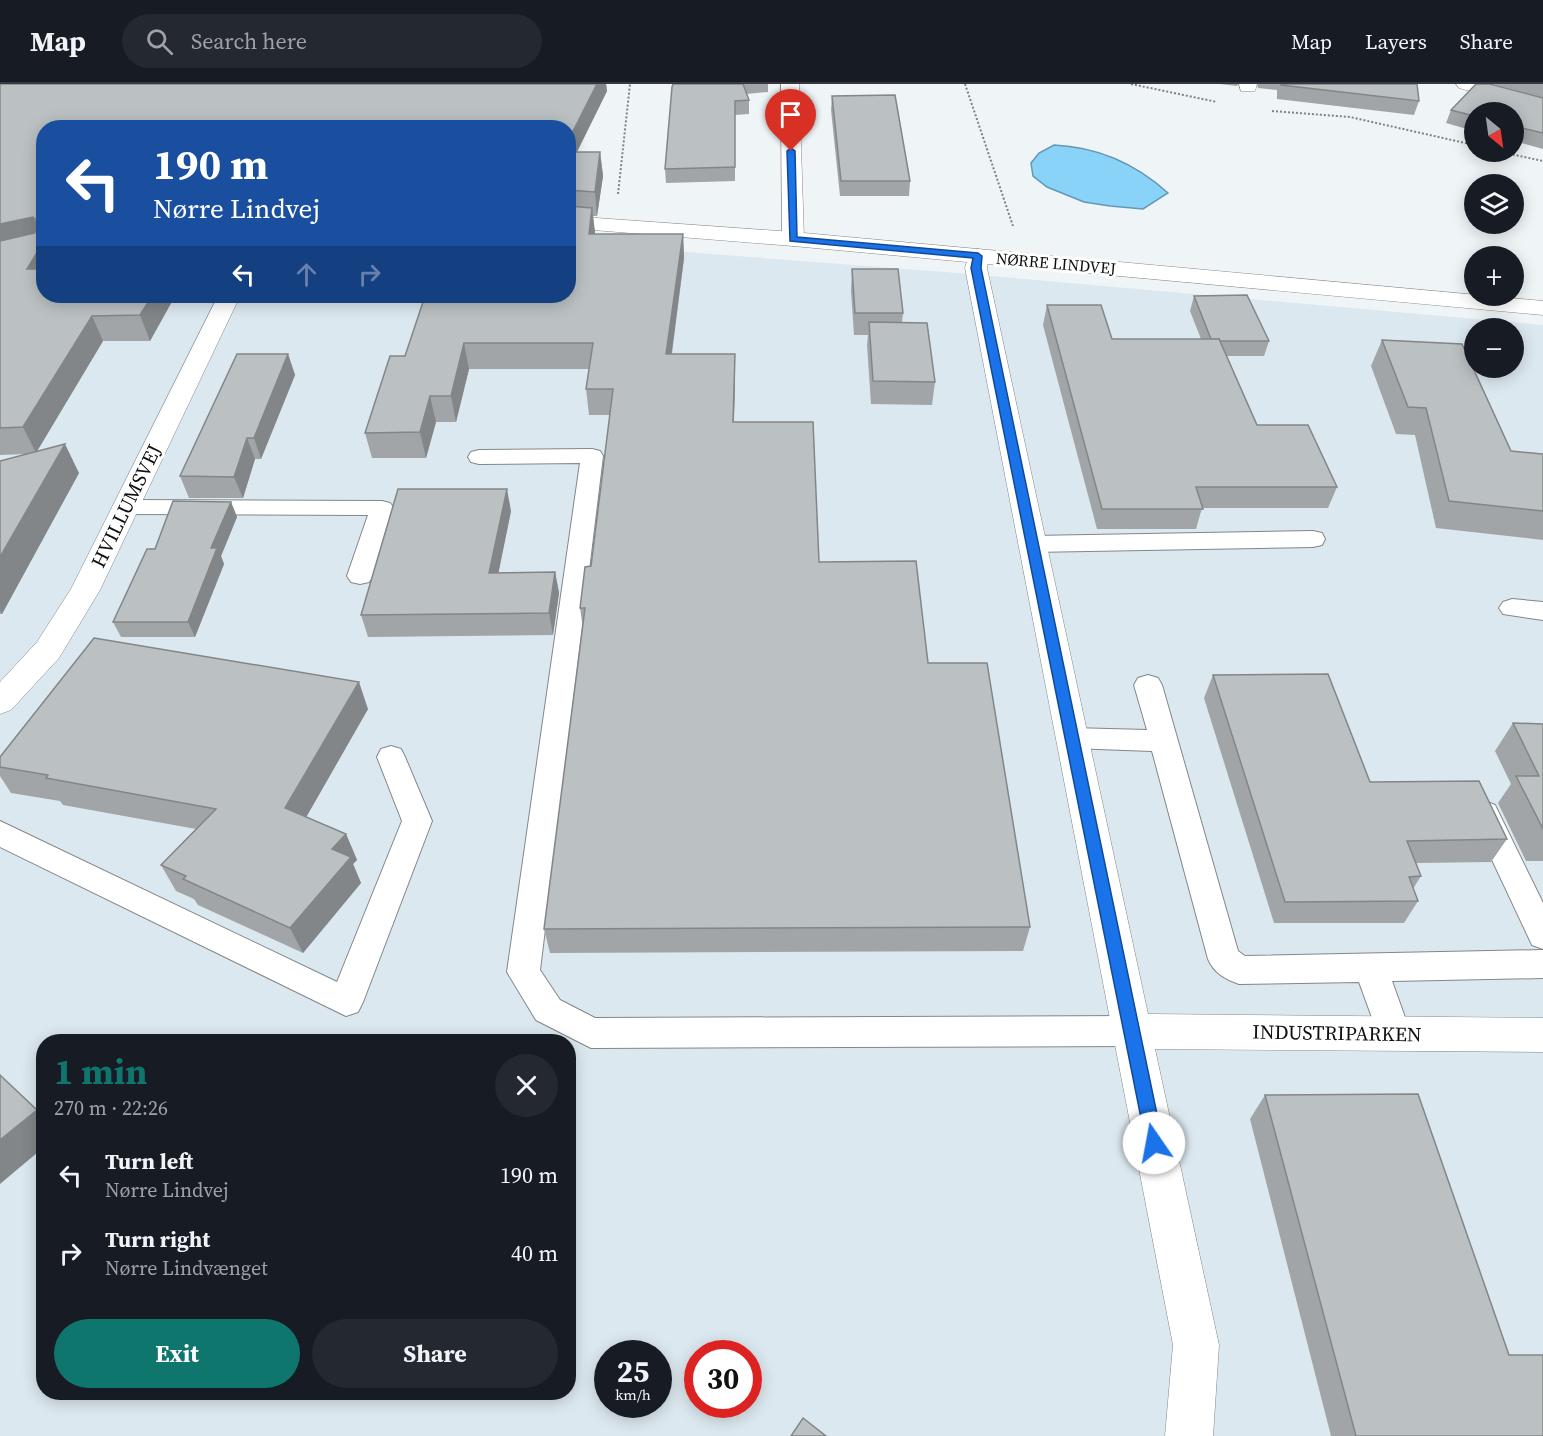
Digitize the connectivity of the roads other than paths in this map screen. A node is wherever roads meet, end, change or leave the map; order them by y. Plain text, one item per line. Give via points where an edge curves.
1 (790, 84) edge
2 (1464, 84) edge
3 (1543, 106) edge
4 (576, 222) edge
5 (793, 239) junction
6 (978, 256) junction
7 (226, 303) edge
8 (1543, 308) edge
9 (479, 456) dead end
10 (126, 507) junction
11 (1313, 539) dead end
12 (1032, 544) junction
13 (360, 576) dead end
14 (1512, 608) dead end
15 (1543, 611) edge
16 (1148, 685) dead end
17 (0, 702) edge
18 (1071, 738) junction
19 (1164, 741) junction
20 (392, 757) dead end
21 (1473, 785) edge
22 (0, 833) edge
23 (1543, 936) edge
24 (1543, 964) edge
25 (1371, 968) junction
26 (1131, 1032) junction
27 (1394, 1034) junction
28 (1543, 1035) edge
29 (1189, 1436) edge

1 - 5 street
2 - 3 street
4 - 5 street, NØRRE LINDVEJ
5 - 6 street, NØRRE LINDVEJ
6 - 8 street, NØRRE LINDVEJ
6 - 12 street via 976,268
7 - 10 street, HVILLUMSVEJ
9 - 26 lane via 592,456 523,972 548,1010 591,1034
10 - 13 lane via 382,508
10 - 17 street, HVILLUMSVEJ via 85,590 48,651
11 - 12 lane
12 - 18 street
14 - 15 lane
16 - 19 lane
18 - 19 lane
18 - 26 street
19 - 25 lane via 1224,960 1239,970
20 - 22 lane via 417,821 346,1002
21 - 23 lane
24 - 25 lane
25 - 27 lane
26 - 27 street, INDUSTRIPARKEN
26 - 29 street via 1196,1345
27 - 28 street, INDUSTRIPARKEN

